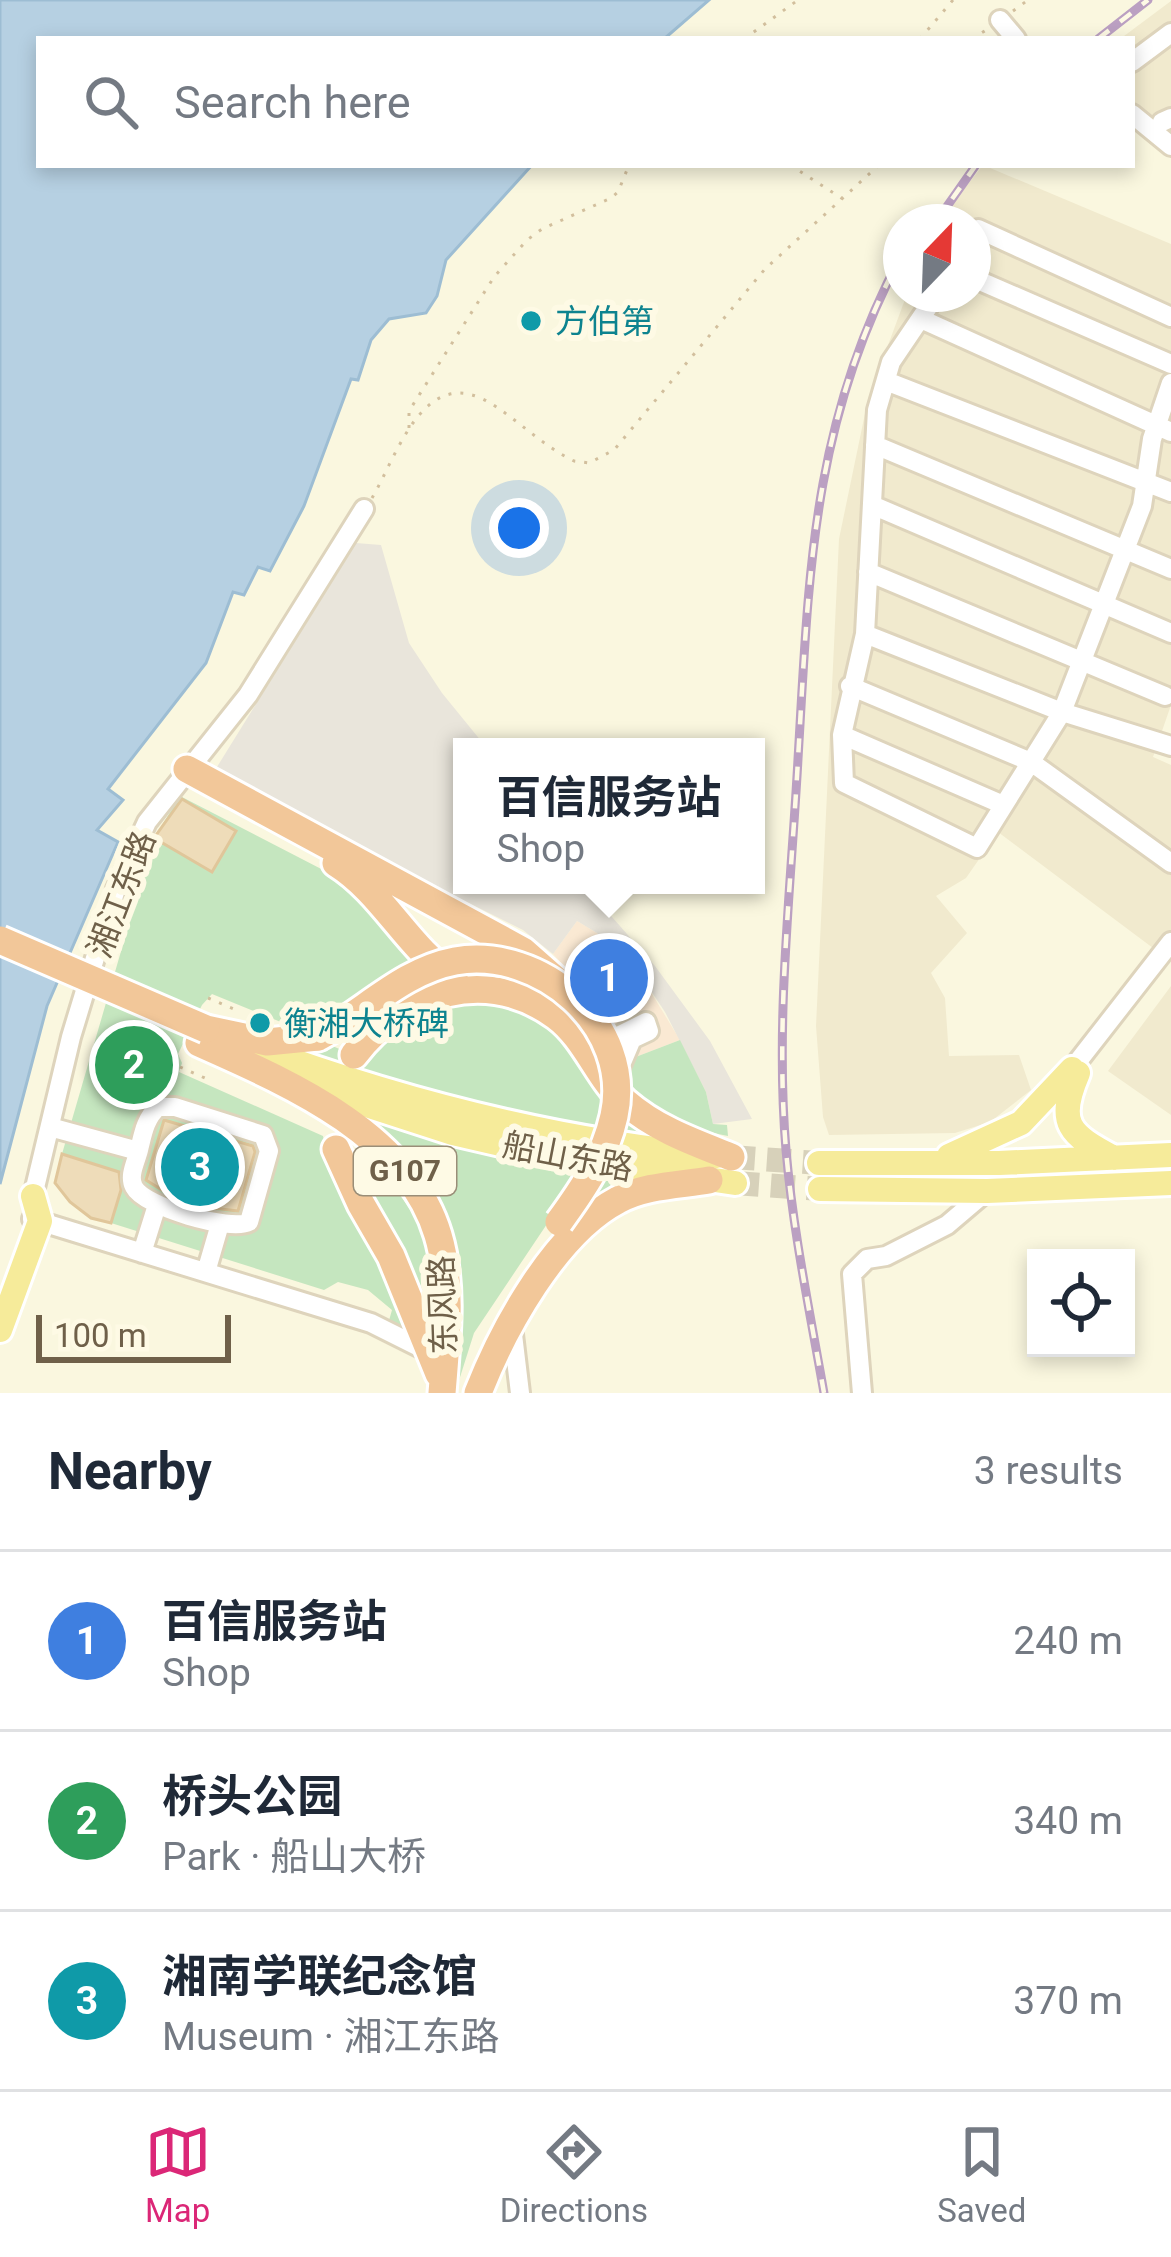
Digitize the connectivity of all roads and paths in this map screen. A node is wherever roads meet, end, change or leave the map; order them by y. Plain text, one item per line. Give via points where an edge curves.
1 (798, 0) edge
2 (952, 0) edge
3 (1000, 20) dead end
4 (1171, 33) edge
5 (748, 36) edge
6 (922, 36) edge
7 (1013, 36) edge
8 (1135, 60) edge
9 (1135, 116) edge
10 (1171, 146) edge
11 (628, 168) edge
12 (795, 168) edge
13 (876, 168) edge
14 (843, 199) junction
15 (991, 235) edge
16 (991, 286) edge
17 (925, 312) edge
18 (1171, 317) edge
19 (921, 319) junction
20 (1171, 364) edge
21 (886, 381) junction
22 (1171, 382) edge
23 (1164, 428) edge
24 (409, 430) junction
25 (875, 445) junction
26 (1146, 481) junction
27 (1171, 492) edge
28 (872, 505) junction
29 (364, 509) joint
30 (1125, 549) junction
31 (1171, 569) edge
32 (868, 572) junction
33 (1104, 604) junction
34 (1171, 633) edge
35 (865, 634) junction
36 (1082, 662) junction
37 (850, 686) junction
38 (1165, 696) dead end
39 (1062, 712) junction
40 (842, 735) junction
41 (1171, 746) edge
42 (1030, 761) junction
43 (187, 769) junction
44 (221, 788) junction
45 (1001, 804) junction
46 (1171, 863) edge
47 (0, 940) edge
48 (1171, 942) edge
49 (1171, 955) edge
50 (0, 957) edge
51 (493, 989) junction
52 (569, 992) junction
53 (208, 998) dead end
54 (236, 1010) dead end
55 (577, 1038) junction
56 (208, 1039) junction
57 (355, 1054) dead end
58 (180, 1067) dead end
59 (1075, 1071) junction
60 (207, 1078) dead end
61 (622, 1100) junction
62 (50, 1127) junction
63 (336, 1149) dead end
64 (138, 1151) junction
65 (1171, 1155) edge
66 (1116, 1159) junction
67 (932, 1163) junction
68 (725, 1174) junction
69 (1171, 1184) edge
70 (988, 1191) junction
71 (157, 1204) junction
72 (34, 1212) junction
73 (220, 1223) junction
74 (142, 1252) junction
75 (206, 1272) junction
76 (0, 1295) edge
77 (512, 1323) junction
78 (0, 1330) edge
79 (431, 1352) junction
80 (458, 1391) edge
81 (520, 1393) edge
82 (862, 1393) edge

1 - 5 path
2 - 6 path
3 - 7 street
4 - 8 street
9 - 10 street
11 - 24 path via 611,198 542,229 494,277 409,411
12 - 14 path
13 - 14 path
14 - 24 path via 765,269 602,459 574,461 490,403 455,392 438,397
15 - 18 street
16 - 20 street
17 - 19 street
19 - 21 street
19 - 23 street
21 - 25 street
21 - 26 street
22 - 23 street
23 - 26 street
24 - 29 path
25 - 28 street
25 - 30 street
26 - 27 street
26 - 30 street
28 - 32 street
28 - 33 street
29 - 43 street, 湘江东路 via 248,695
30 - 31 street
30 - 33 street
32 - 35 street
32 - 36 street
33 - 34 street
33 - 36 street
35 - 37 street
35 - 39 street
36 - 38 street
36 - 39 street
37 - 40 street
37 - 42 street
39 - 41 street
39 - 42 street
40 - 45 street
40 - 45 street via 844,783 976,848
42 - 45 street
42 - 46 street
43 - 44 highway
43 - 62 street, 湘江东路 via 147,822 116,890
44 - 51 highway via 355,875 451,977
44 - 52 highway, bridge via 524,951
47 - 56 highway, G107, bridge
48 - 59 street
49 - 59 street
50 - 56 highway, G107
51 - 55 highway via 558,1017
51 - 57 highway via 457,987 406,1008
52 - 56 highway, bridge via 528,967 491,958 453,962 409,976 318,1037
52 - 80 highway, bridge via 601,1033 614,1067 615,1112 602,1156 494,1318
53 - 54 path
55 - 61 highway
55 - 61 street via 614,1038 646,1022 649,1031 632,1039 622,1057
56 - 68 main road, 船山东路 via 527,1129 655,1150
56 - 80 highway, 东风路 / G107 via 395,1157 424,1196 440,1239
58 - 60 path
59 - 66 main road via 1066,1113 1071,1130
59 - 67 main road via 1021,1124
61 - 68 highway
62 - 64 street
62 - 72 street, 湘江东路
63 - 79 highway
64 - 71 street via 132,1185
64 - 73 street via 158,1107 262,1135 269,1150 249,1222
65 - 66 main road
66 - 67 main road
67 - 70 main road via 819,1176
68 - 77 highway via 620,1198 572,1238
69 - 70 main road
70 - 82 street via 947,1225 867,1259 853,1274
71 - 73 street
71 - 74 street
72 - 74 street
72 - 76 main road, 湘江东路
72 - 78 main road, 湘江东路
73 - 75 street
74 - 75 street
75 - 79 street via 371,1323
77 - 80 highway
77 - 81 street
79 - 80 highway

